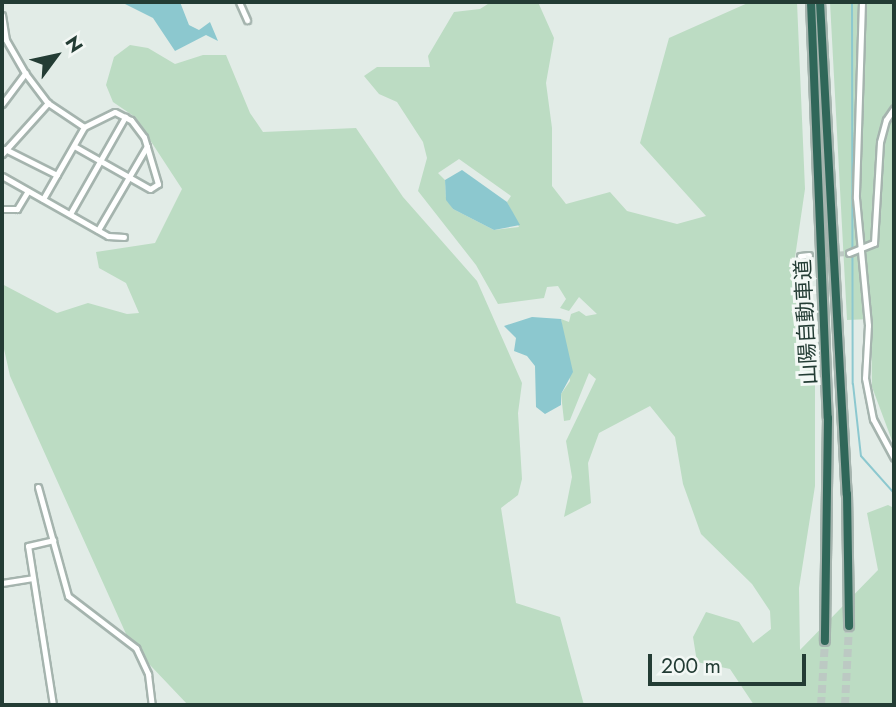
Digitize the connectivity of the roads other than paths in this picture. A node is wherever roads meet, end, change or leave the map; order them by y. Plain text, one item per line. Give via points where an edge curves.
1 (239, 2) edge
2 (811, 2) edge
3 (820, 2) edge
4 (862, 2) edge
5 (2, 15) edge
6 (247, 20) dead end
7 (25, 73) junction
8 (48, 103) junction
9 (2, 104) edge
10 (894, 108) edge
11 (125, 117) junction
12 (84, 127) junction
13 (74, 146) junction
14 (147, 146) junction
15 (4, 152) edge
16 (100, 161) junction
17 (57, 175) junction
18 (2, 176) edge
19 (128, 176) junction
20 (28, 191) junction
21 (43, 199) junction
22 (2, 209) edge
23 (70, 214) junction
24 (98, 230) junction
25 (124, 237) dead end
26 (860, 249) junction
27 (849, 253) tunnel mouth
28 (809, 255) tunnel mouth
29 (800, 256) dead end
30 (894, 458) edge
31 (38, 487) dead end
32 (53, 540) junction
33 (33, 578) junction
34 (2, 583) edge
35 (849, 626) tunnel mouth
36 (825, 641) tunnel mouth
37 (53, 705) edge
38 (152, 705) edge

1 - 6 street
2 - 36 highway, 山陽自動車道 via 828,418
3 - 35 highway, 山陽自動車道 via 847,494
4 - 26 street via 856,198
5 - 7 street via 6,40
7 - 8 street
7 - 9 street
8 - 12 street
8 - 15 street
10 - 26 street via 880,142 875,240
11 - 12 street via 115,112
11 - 14 street via 138,128
11 - 16 street
12 - 13 street
13 - 16 street
13 - 17 street
14 - 19 street
14 - 19 street via 158,184 150,189
15 - 17 street
16 - 19 street
16 - 23 street
17 - 21 street
18 - 20 street
19 - 24 street
20 - 21 street
20 - 22 street via 17,209
21 - 23 street
23 - 24 street
24 - 25 street
26 - 27 street
26 - 30 street via 868,325 867,394 882,440
28 - 29 street
31 - 32 street
32 - 33 street via 28,546
32 - 38 street via 72,602 136,648
33 - 34 street
33 - 37 street

